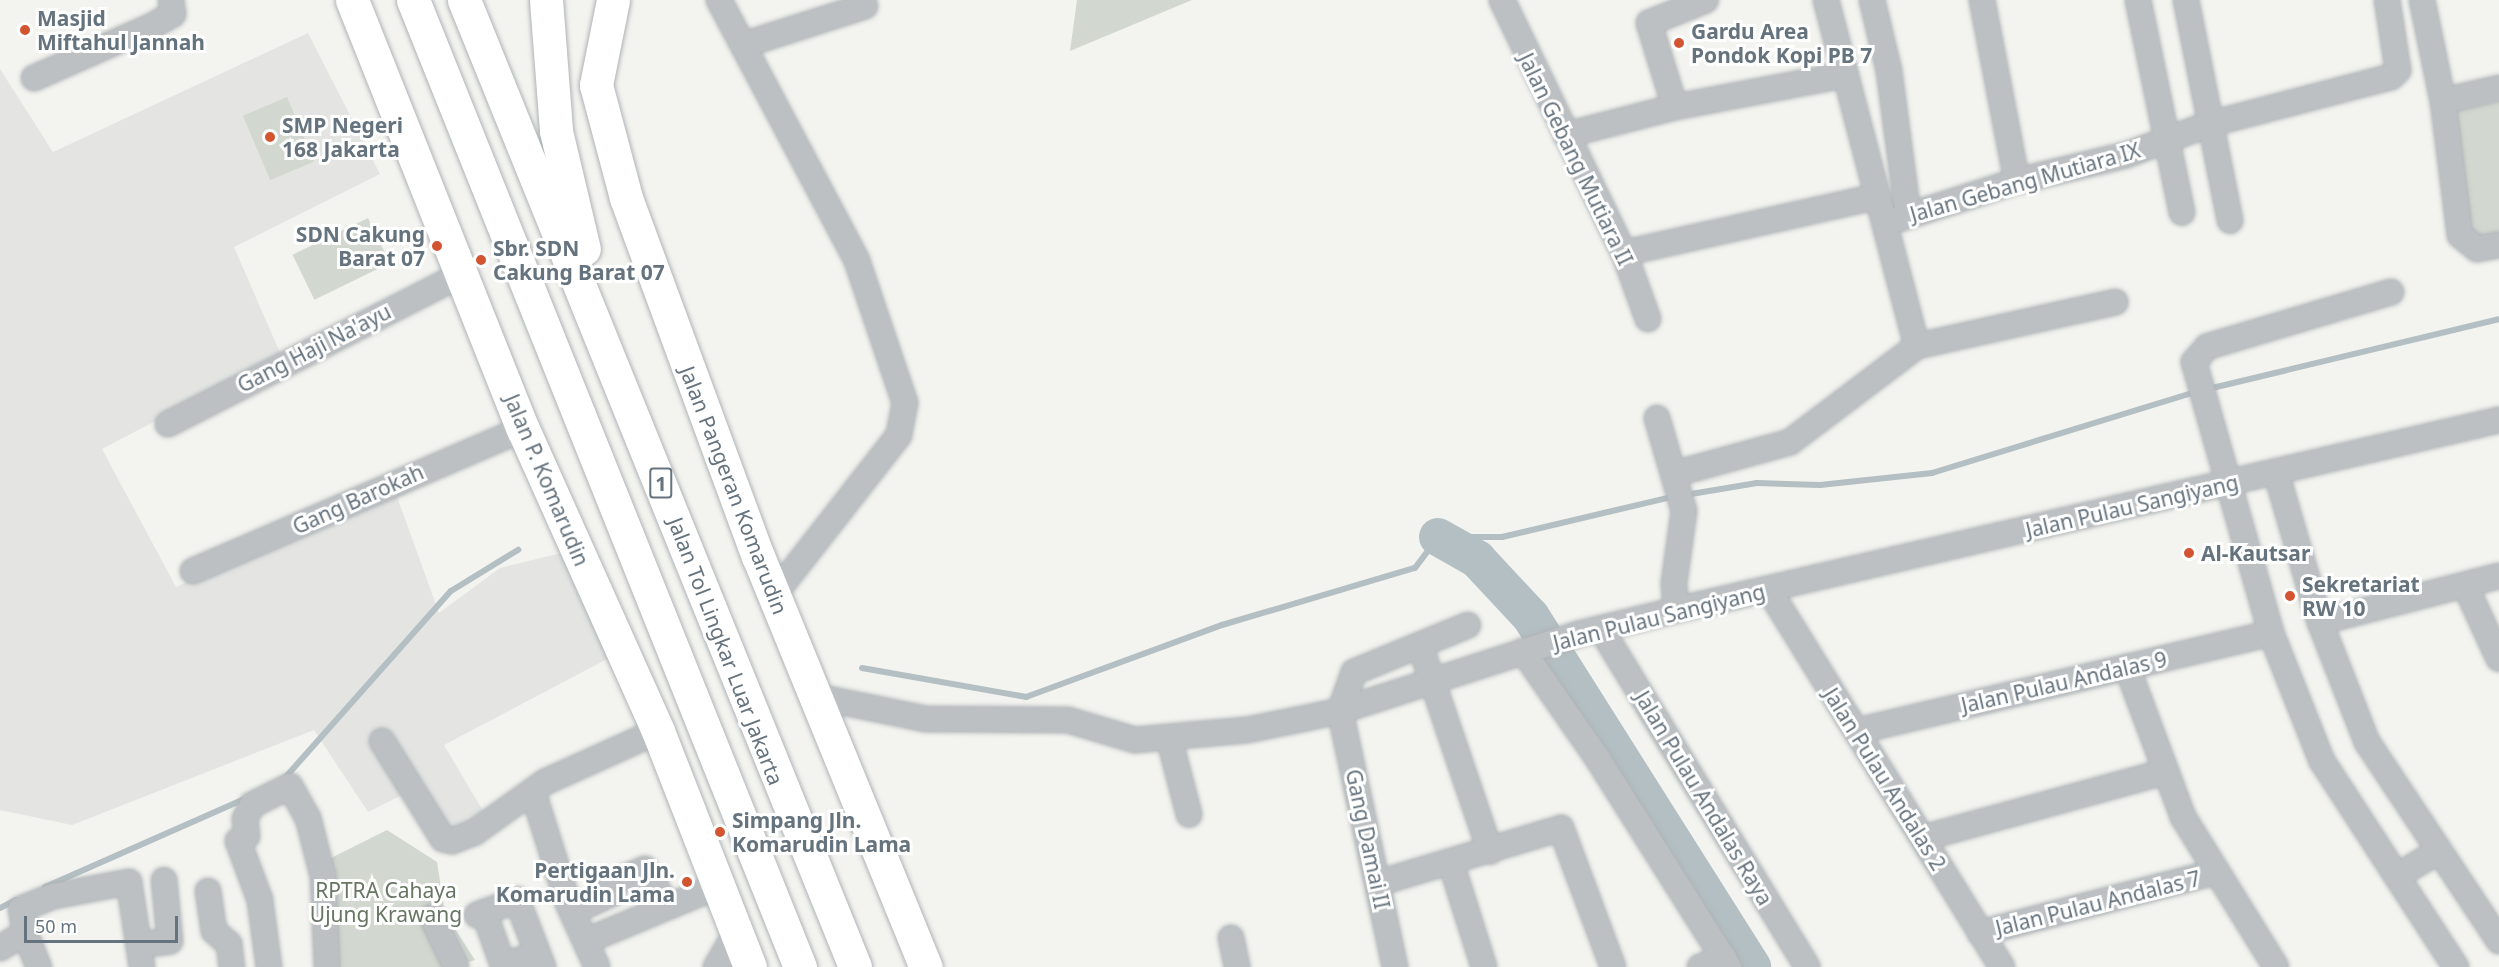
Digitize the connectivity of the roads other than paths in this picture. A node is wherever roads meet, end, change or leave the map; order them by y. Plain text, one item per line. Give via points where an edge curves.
1 (171, 0) edge
2 (352, 0) edge
3 (396, 0) edge
4 (413, 0) edge
5 (464, 0) edge
6 (546, 0) edge
7 (613, 0) edge
8 (719, 0) edge
9 (1502, 0) edge
10 (1706, 0) edge
11 (1826, 0) edge
12 (1872, 0) edge
13 (1982, 0) edge
14 (2138, 0) edge
15 (2186, 0) edge
16 (2387, 0) edge
17 (2421, 0) edge
18 (865, 6) dead end
19 (743, 45) junction
20 (1845, 75) junction
21 (34, 78) dead end
22 (2499, 88) edge
23 (2443, 101) junction
24 (1675, 106) junction
25 (2210, 124) junction
26 (1566, 135) junction
27 (2166, 142) junction
28 (482, 178) junction
29 (2017, 181) junction
30 (1878, 196) junction
31 (2182, 213) dead end
32 (1908, 214) junction
33 (2230, 220) dead end
34 (1886, 223) junction
35 (2499, 244) edge
36 (1624, 253) junction
37 (461, 275) junction
38 (2391, 292) dead end
39 (2115, 302) dead end
40 (1648, 319) dead end
41 (1917, 346) junction
42 (633, 411) junction
43 (1657, 418) dead end
44 (2499, 420) edge
45 (168, 424) dead end
46 (523, 429) junction
47 (2276, 472) junction
48 (1675, 475) junction
49 (2229, 482) junction
50 (193, 571) dead end
51 (2499, 576) edge
52 (2464, 585) junction
53 (1769, 590) junction
54 (775, 599) junction
55 (1676, 610) junction
56 (2320, 622) junction
57 (1468, 625) dead end
58 (1589, 632) junction
59 (2271, 633) junction
60 (1420, 645) junction
61 (1528, 650) junction
62 (2499, 659) edge
63 (2127, 667) junction
64 (1435, 682) junction
65 (817, 695) junction
66 (1340, 711) junction
67 (658, 731) junction
68 (1857, 732) junction
69 (1169, 738) junction
70 (382, 741) dead end
71 (2164, 772) junction
72 (533, 792) junction
73 (1189, 814) dead end
74 (1923, 838) junction
75 (1490, 851) junction
76 (2439, 851) junction
77 (1451, 863) junction
78 (2216, 872) junction
79 (2397, 876) junction
80 (164, 880) dead end
81 (1378, 883) junction
82 (718, 886) junction
83 (208, 891) dead end
84 (570, 907) junction
85 (668, 907) junction
86 (432, 917) dead end
87 (25, 933) junction
88 (1980, 933) junction
89 (1231, 938) dead end
90 (586, 941) junction
91 (2499, 941) edge
92 (0, 948) edge
93 (141, 956) edge
94 (744, 956) edge
95 (530, 962) edge
96 (1726, 962) edge
97 (1392, 966) edge
98 (39, 967) edge
99 (232, 967) edge
100 (269, 967) edge
101 (327, 967) edge
102 (456, 967) edge
103 (597, 967) edge
104 (716, 967) edge
105 (800, 967) edge
106 (855, 967) edge
107 (926, 967) edge
108 (1238, 967) edge
109 (1484, 967) edge
110 (1613, 967) edge
111 (1700, 967) edge
112 (1807, 967) edge
113 (2002, 967) edge
114 (2276, 967) edge
115 (2456, 967) edge

1 - 21 street via 172,14 154,25
2 - 37 main road, Jalan P. Komarudin
3 - 28 main road
4 - 28 main road
5 - 42 main road, Jalan Tol Lingkar Luar Jakarta / 1
6 - 42 main road via 556,131 586,258
7 - 54 main road, Jalan Pangeran Komarudin via 596,86 606,131 659,295
8 - 19 street
9 - 26 street, Jalan Gebang Mutiara II
10 - 24 street via 1649,22
11 - 20 street
12 - 32 street via 1889,71
13 - 29 street
14 - 27 street
15 - 25 street
16 - 25 street, Jalan Gebang Mutiara IX via 2398,70 2391,77
17 - 23 street
18 - 19 street
19 - 54 street via 857,261 906,403 899,435
20 - 24 street
20 - 30 street
22 - 23 street
23 - 35 street via 2460,235 2477,249
24 - 26 street
25 - 27 street, Jalan Gebang Mutiara IX
25 - 33 street
26 - 36 street, Jalan Gebang Mutiara II
27 - 29 street, Jalan Gebang Mutiara IX
27 - 31 street
28 - 105 main road
29 - 32 street, Jalan Gebang Mutiara IX
30 - 34 street
30 - 36 street
32 - 34 street, Jalan Gebang Mutiara IX
34 - 41 street
36 - 40 street, Jalan Gebang Mutiara II
37 - 45 street, Gang Haji Na'ayu
37 - 46 main road, Jalan P. Komarudin
38 - 49 street via 2207,347 2194,362
39 - 41 street
41 - 48 street via 1791,442
42 - 106 main road, Jalan Tol Lingkar Luar Jakarta / 1
43 - 48 street
44 - 47 street, Jalan Pulau Sangiyang
46 - 50 street, Gang Barokah
46 - 67 main road, Jalan P. Komarudin
47 - 49 street, Jalan Pulau Sangiyang
47 - 56 street
48 - 55 street via 1684,511 1674,583
49 - 53 street, Jalan Pulau Sangiyang
49 - 59 street
51 - 52 street
52 - 56 street
52 - 62 street
53 - 55 street, Jalan Pulau Sangiyang
53 - 68 street, Jalan Pulau Andalas 2
54 - 65 main road, Jalan Pangeran Komarudin
55 - 58 street, Jalan Pulau Sangiyang
56 - 76 street via 2367,741
57 - 60 street
58 - 61 street, Jalan Pulau Sangiyang
58 - 112 street, Jalan Pulau Andalas Raya
59 - 63 street, Jalan Pulau Andalas 9
59 - 79 street via 2322,760
60 - 64 street
60 - 66 street via 1354,672
61 - 64 street, Jalan Pulau Sangiyang
61 - 96 street
63 - 68 street, Jalan Pulau Andalas 9
63 - 71 street
64 - 66 street, Jalan Pulau Sangiyang
64 - 75 street
65 - 69 street, Jalan Pulau Sangiyang via 926,719 1048,718 1087,726 1112,737
65 - 107 main road, Jalan Pangeran Komarudin
66 - 69 street, Jalan Pulau Sangiyang via 1247,730
66 - 81 street, Gang Damai II
67 - 72 street
67 - 82 main road, Jalan P. Komarudin
68 - 74 street, Jalan Pulau Andalas 2
69 - 73 street
70 - 72 street via 443,839 475,832
71 - 74 street
71 - 78 street
72 - 84 street
74 - 88 street, Jalan Pulau Andalas 2
75 - 77 street
75 - 110 street via 1561,828
76 - 79 street
76 - 91 street
77 - 81 street
77 - 109 street
78 - 88 street, Jalan Pulau Andalas 7
78 - 114 street
79 - 115 street
80 - 93 street via 170,941
81 - 97 street, Gang Damai II
82 - 85 street
82 - 94 main road, Jalan P. Komarudin
83 - 99 street via 214,933 228,942
84 - 85 street via 613,892 610,884 645,870
84 - 90 street
85 - 90 street
86 - 102 street
87 - 92 street
87 - 93 street via 21,909 54,896 129,882
87 - 98 street
88 - 113 street, Jalan Pulau Andalas 2
89 - 108 street
90 - 103 street
94 - 104 street
95 - 95 street via 500,962 481,914 517,900
96 - 111 street
100 - 101 street via 260,900 238,842 247,836 245,819 252,805 290,786 308,818 329,916

